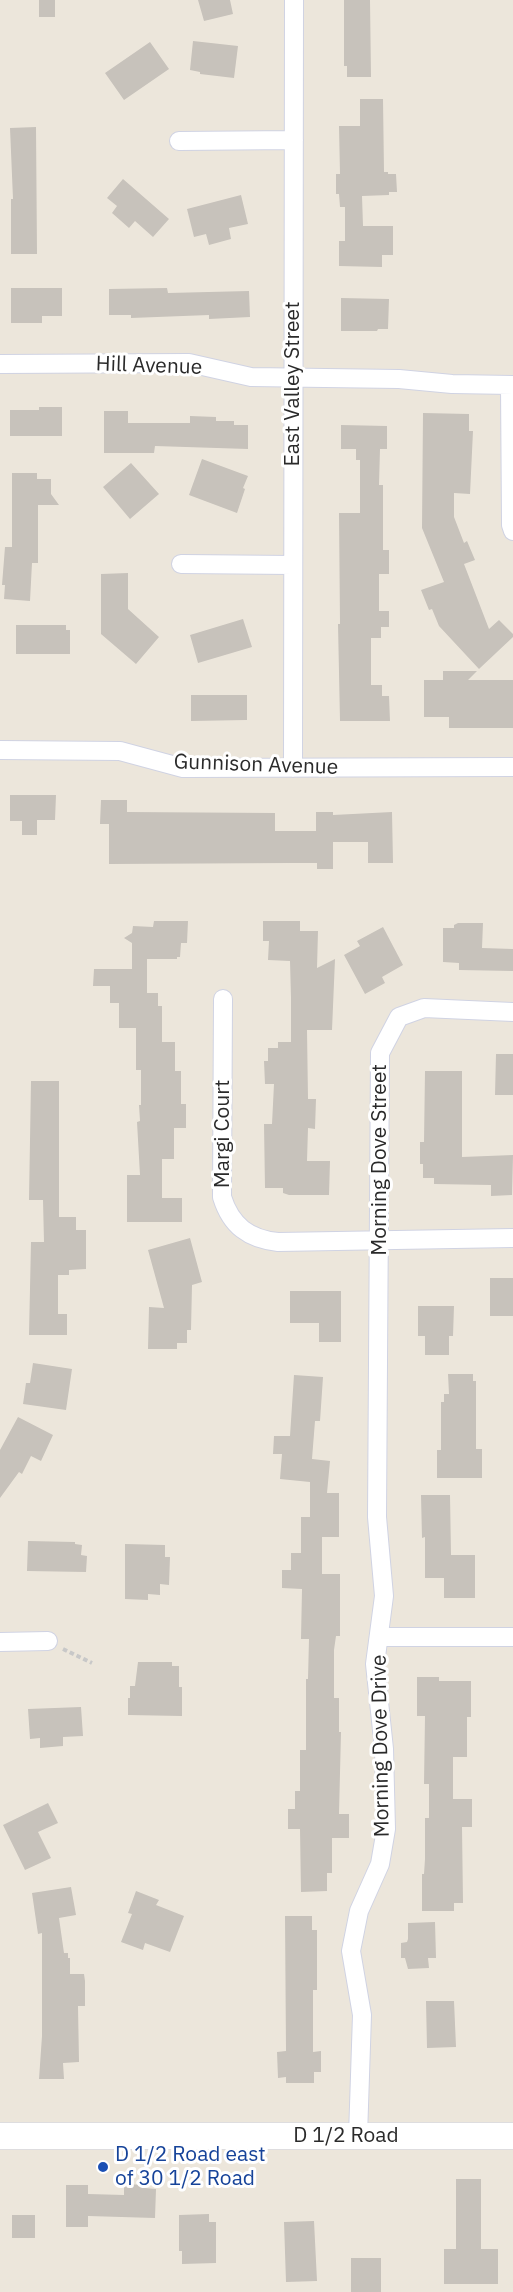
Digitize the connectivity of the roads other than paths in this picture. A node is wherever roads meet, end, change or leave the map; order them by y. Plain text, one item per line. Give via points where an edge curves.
1 (294, 0) edge
2 (294, 140) junction
3 (179, 141) dead end
4 (0, 364) edge
5 (293, 377) junction
6 (512, 385) edge
7 (513, 531) edge
8 (180, 564) dead end
9 (293, 565) junction
10 (0, 750) edge
11 (513, 767) edge
12 (293, 768) junction
13 (224, 999) dead end
14 (513, 1012) edge
15 (513, 1238) edge
16 (379, 1240) junction
17 (378, 1423) joint
18 (380, 1637) junction
19 (513, 1637) edge
20 (48, 1641) dead end
21 (0, 1642) edge
22 (0, 2136) edge
23 (357, 2136) junction
24 (513, 2136) edge

1 - 2 street, East Valley Street
2 - 3 street
2 - 5 street, East Valley Street
4 - 5 street, Hill Avenue via 189,363 251,377
5 - 6 street, Hill Avenue
5 - 9 street, East Valley Street
6 - 7 street
8 - 9 street
9 - 12 street, East Valley Street
10 - 12 street, Gunnison Avenue via 120,752 183,768
11 - 12 street, Gunnison Avenue
13 - 16 street, Margi Court via 222,1197 230,1217 245,1232 264,1241
14 - 16 street, Morning Dove Street via 424,1008 399,1017 380,1053
15 - 16 street, Margi Court
16 - 17 street, Morning Dove Street
17 - 18 street, Morning Dove Drive via 377,1517 384,1596
18 - 19 street
18 - 23 street, Morning Dove Drive via 375,1664 384,1749 386,1829 380,1864 359,1911 351,1951 362,2015
20 - 21 street
22 - 23 main road, D 1/2 Road
23 - 24 main road, D 1/2 Road

